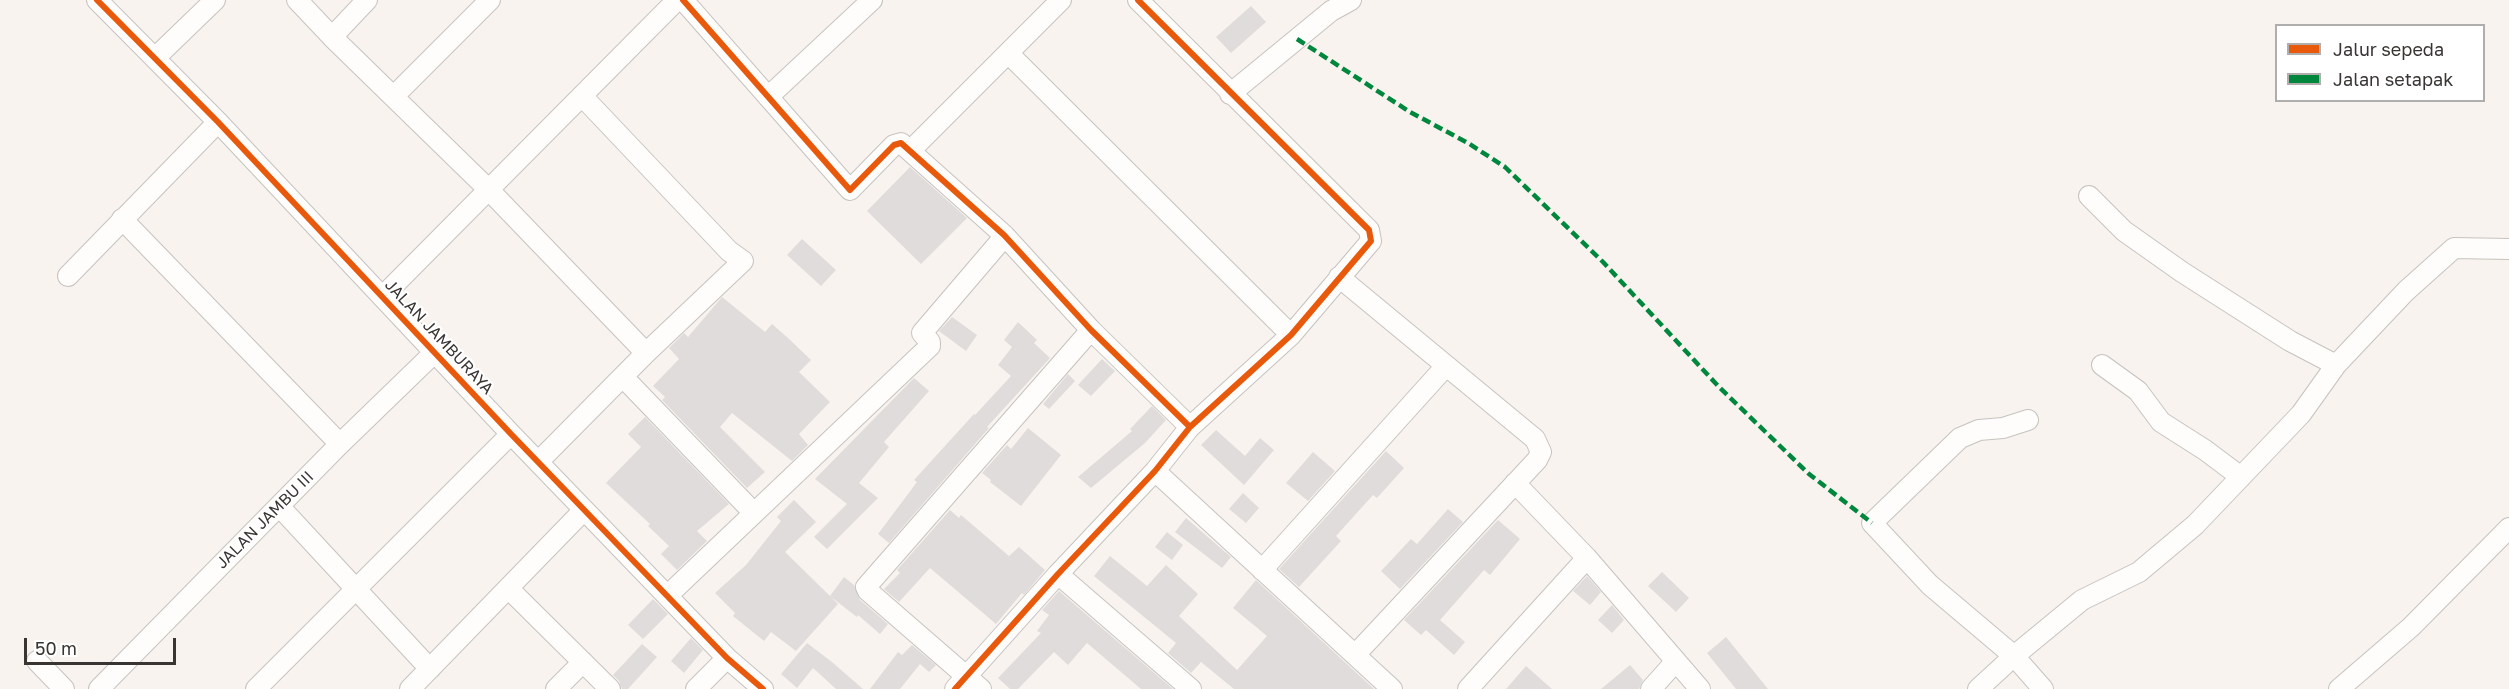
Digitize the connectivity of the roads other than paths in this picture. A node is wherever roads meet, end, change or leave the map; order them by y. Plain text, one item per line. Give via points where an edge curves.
1 (97, 0) edge
2 (215, 0) edge
3 (297, 0) edge
4 (367, 0) edge
5 (490, 0) edge
6 (678, 0) edge
7 (683, 0) edge
8 (872, 0) edge
9 (1060, 0) edge
10 (1138, 0) edge
11 (1352, 0) edge
12 (332, 37) junction
13 (1008, 53) junction
14 (155, 58) junction
15 (1230, 94) junction
16 (394, 96) junction
17 (582, 96) junction
18 (768, 97) junction
19 (218, 122) junction
20 (910, 151) junction
21 (488, 189) junction
22 (2089, 196) dead end
23 (122, 219) junction
24 (1004, 237) junction
25 (2509, 249) edge
26 (68, 276) dead end
27 (1339, 277) junction
28 (383, 296) junction
29 (1091, 330) junction
30 (1291, 335) junction
31 (434, 353) junction
32 (646, 353) junction
33 (2102, 365) dead end
34 (2336, 365) junction
35 (1446, 366) junction
36 (623, 377) junction
37 (2028, 420) dead end
38 (1190, 428) junction
39 (511, 434) junction
40 (340, 444) junction
41 (538, 462) junction
42 (1155, 471) junction
43 (2241, 477) junction
44 (1515, 483) junction
45 (279, 506) junction
46 (584, 510) junction
47 (753, 512) junction
48 (2509, 528) edge
49 (1587, 558) junction
50 (1262, 570) junction
51 (1058, 574) junction
52 (509, 589) junction
53 (355, 590) junction
54 (667, 596) junction
55 (1355, 655) junction
56 (2014, 656) junction
57 (727, 658) junction
58 (1676, 661) junction
59 (38, 662) dead end
60 (583, 662) junction
61 (430, 669) junction
62 (968, 685) edge
63 (64, 689) edge
64 (99, 689) edge
65 (256, 689) edge
66 (411, 689) edge
67 (556, 689) edge
68 (610, 689) edge
69 (696, 689) edge
70 (763, 689) edge
71 (1191, 689) edge
72 (1392, 689) edge
73 (1468, 689) edge
74 (1651, 689) edge
75 (1700, 689) edge
76 (1978, 689) edge
77 (2043, 689) edge
78 (2339, 689) edge

1 - 14 street, JALAN JAMBURAYA
2 - 14 street
3 - 12 street
4 - 12 street
5 - 16 street
6 - 17 street
7 - 18 street
8 - 18 street
9 - 13 street
10 - 15 street
11 - 15 street via 1331,11
12 - 16 street
13 - 20 street
13 - 30 street
14 - 19 street, JALAN JAMBURAYA
15 - 27 street via 1369,230 1371,241
16 - 21 street
17 - 21 street
17 - 32 street via 729,251 743,261
18 - 20 street via 850,190 894,145 901,143
19 - 23 street
19 - 28 street, JALAN JAMBURAYA
20 - 24 street
21 - 28 street
21 - 32 street
22 - 34 street via 2124,231 2182,272 2290,341
23 - 26 street
23 - 40 street
24 - 29 street
24 - 47 street via 922,333 930,346
25 - 34 street via 2454,248 2406,291
27 - 30 street
27 - 35 street
28 - 31 street, JALAN JAMBURAYA
29 - 38 street
29 - 62 street via 866,586
30 - 38 street
31 - 39 street, JALAN JAMBURAYA
31 - 40 street, JALAN JAMBU III
32 - 36 street
33 - 43 street via 2138,391 2161,422
34 - 43 street via 2301,414
35 - 44 street via 1540,446 1537,459
35 - 50 street
36 - 41 street
36 - 47 street
37 - 56 street via 1960,438 1872,523 1930,585
38 - 42 street
39 - 41 street, JALAN JAMBURAYA
39 - 53 street
40 - 45 street, JALAN JAMBU III
41 - 46 street, JALAN JAMBURAYA
42 - 50 street
42 - 51 street
43 - 56 street via 2195,525 2139,572 2082,600
44 - 49 street
44 - 55 street
45 - 53 street
45 - 64 street, JALAN JAMBU III
46 - 52 street
46 - 54 street, JALAN JAMBURAYA
47 - 54 street
48 - 78 street via 2410,627
49 - 58 street
49 - 73 street
50 - 55 street
51 - 62 street
51 - 71 street
52 - 60 street
52 - 61 street
53 - 61 street
53 - 65 street
54 - 57 street, JALAN JAMBURAYA
55 - 72 street
56 - 76 street
56 - 77 street
57 - 69 street
57 - 70 street, JALAN JAMBURAYA
58 - 74 street
58 - 75 street
59 - 63 street
60 - 67 street
60 - 68 street
61 - 66 street

